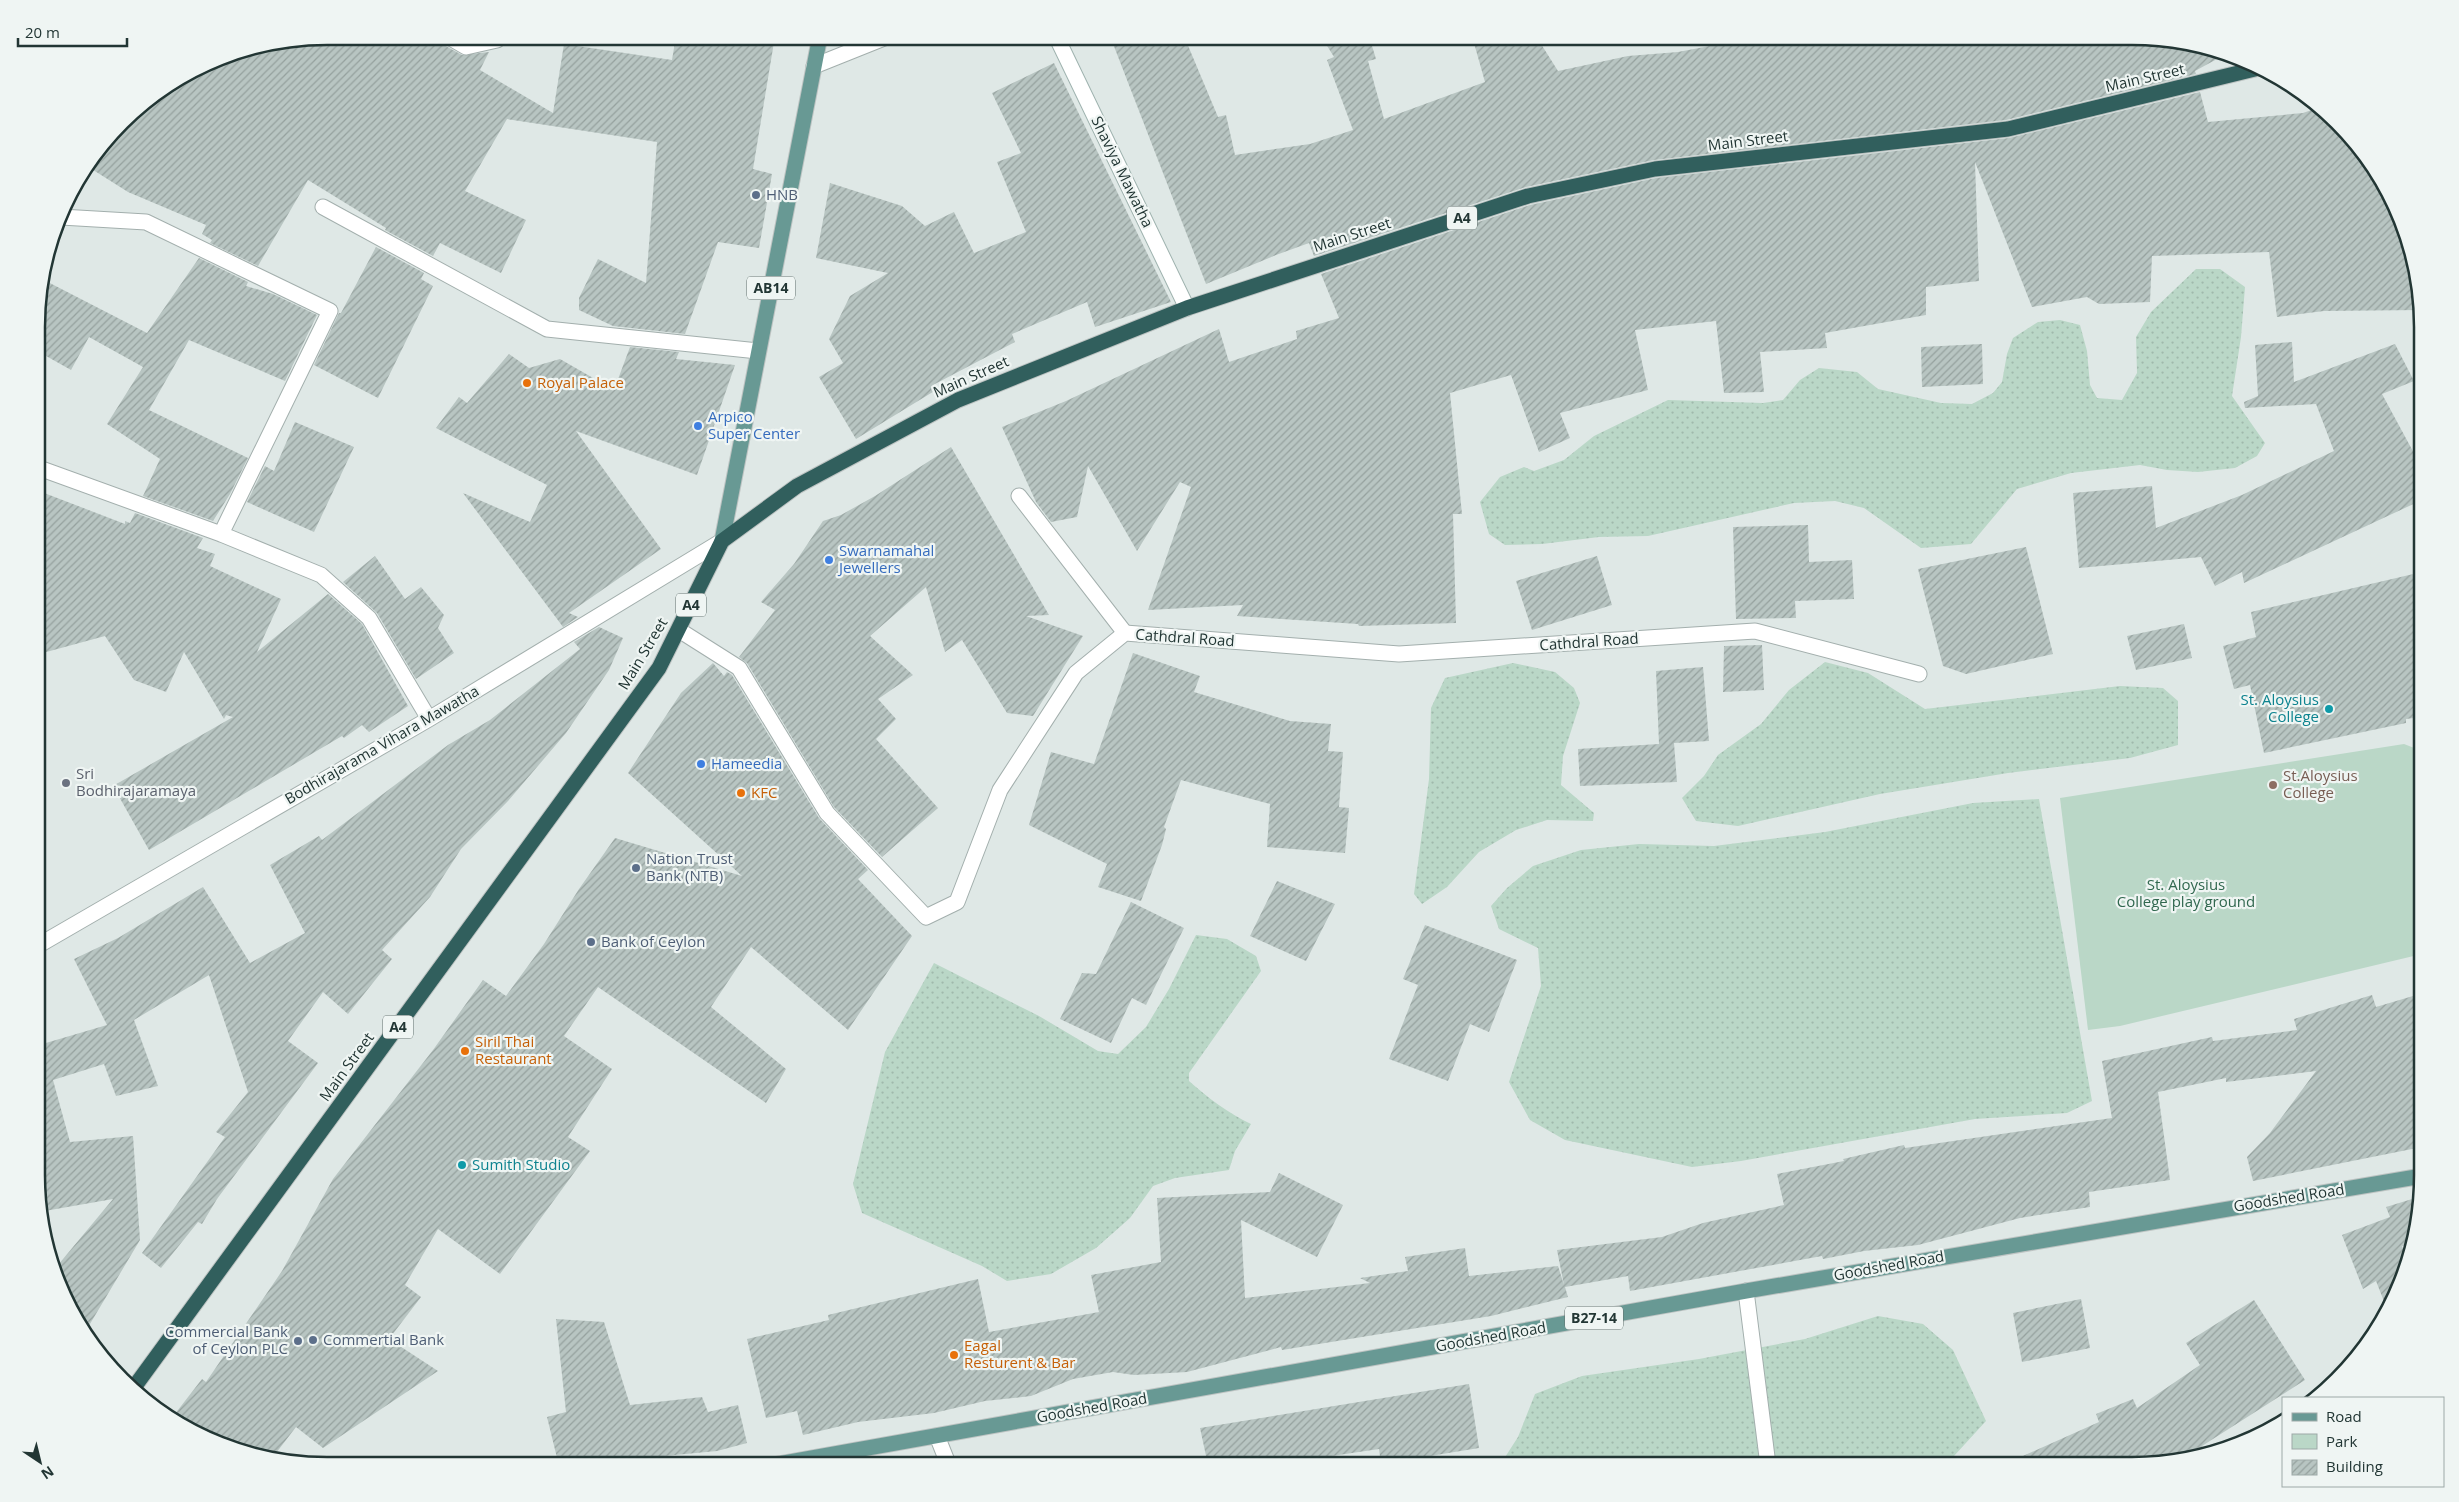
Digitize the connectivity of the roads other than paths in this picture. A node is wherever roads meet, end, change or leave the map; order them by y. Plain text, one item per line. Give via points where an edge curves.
1 (463, 45) edge
2 (475, 45) edge
3 (818, 45) edge
4 (866, 45) edge
5 (1060, 45) edge
6 (814, 66) junction
7 (2249, 70) edge
8 (323, 207) dead end
9 (67, 216) edge
10 (1187, 308) junction
11 (758, 351) junction
12 (45, 470) edge
13 (1019, 496) dead end
14 (221, 534) junction
15 (722, 541) junction
16 (679, 630) junction
17 (1125, 633) junction
18 (1919, 674) dead end
19 (429, 719) junction
20 (45, 942) edge
21 (2414, 1177) edge
22 (1746, 1291) junction
23 (137, 1383) edge
24 (937, 1436) junction
25 (818, 1457) edge
26 (945, 1457) edge
27 (1767, 1457) edge

1 - 2 street
3 - 6 main road, AB14
4 - 6 street
5 - 10 street, Shaviya Mawatha
6 - 11 main road, AB14
7 - 10 highway, Main Street / A4 via 2008,129 1656,169 1528,196
8 - 11 street via 547,329
9 - 14 street via 146,222 330,311
10 - 15 highway, Main Street / A4 via 958,400 797,486
11 - 15 main road, AB14
12 - 14 street
13 - 17 street
14 - 19 street via 321,575 369,618
15 - 16 highway, Main Street / A4
15 - 19 street, Bodhirajarama Vihara Mawatha
16 - 17 street, Cathdral Road via 740,668 827,813 926,917 957,902 1000,790 1076,673
16 - 23 highway, Main Street / A4 via 659,668 614,733
17 - 18 street, Cathdral Road via 1399,654 1755,631
19 - 20 street, Bodhirajarama Vihara Mawatha
21 - 22 main road, Goodshed Road / B27-14
22 - 24 main road, Goodshed Road / B27-14
22 - 27 street
24 - 25 main road, Goodshed Road / B27-14
24 - 26 street

